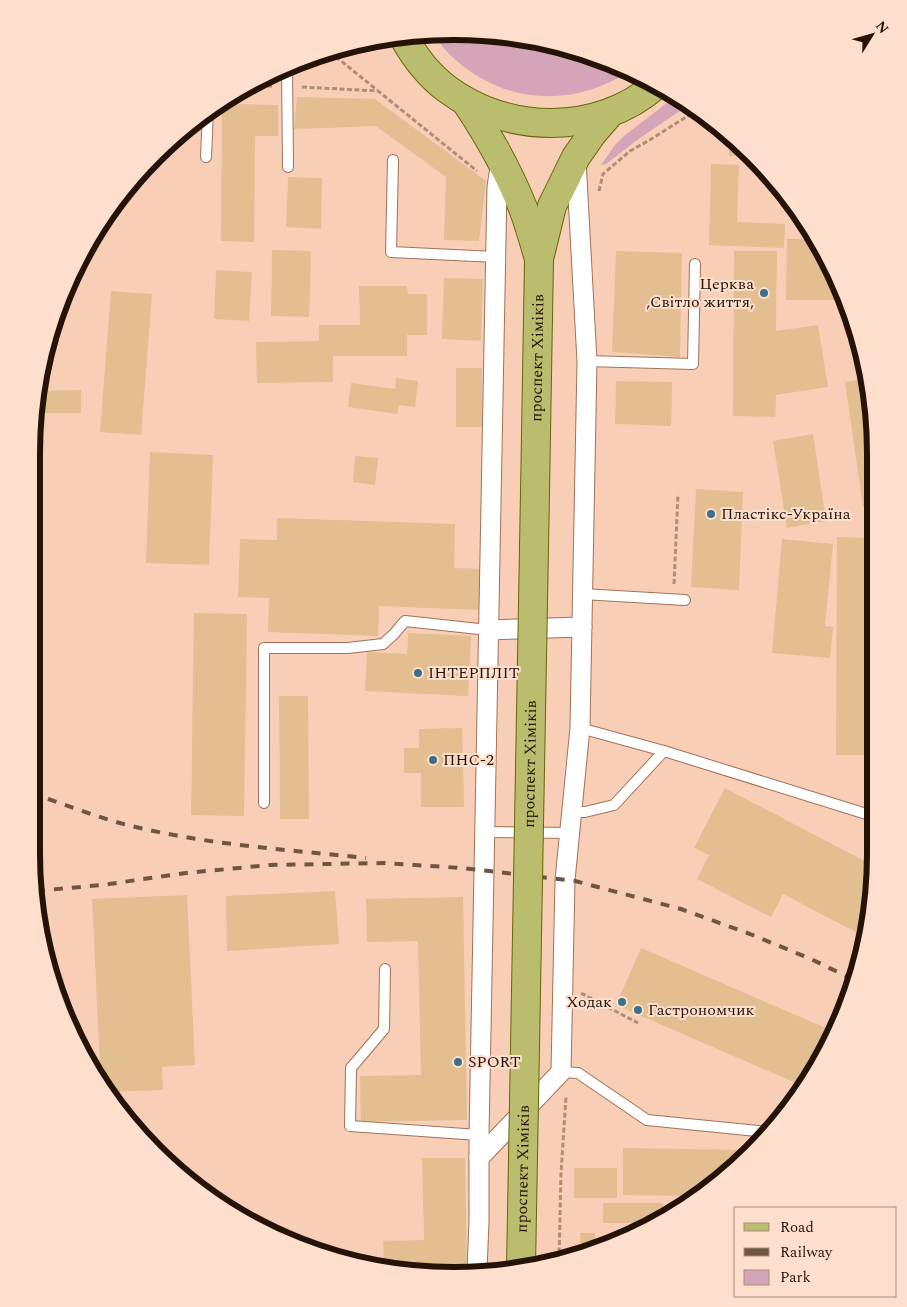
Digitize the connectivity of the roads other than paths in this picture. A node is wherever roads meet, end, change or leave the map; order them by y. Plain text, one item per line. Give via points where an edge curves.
1 (404, 44) edge
2 (287, 75) edge
3 (649, 90) edge
4 (466, 102) junction
5 (610, 113) junction
6 (208, 121) edge
7 (576, 157) junction
8 (206, 158) dead end
9 (501, 159) junction
10 (393, 160) dead end
11 (288, 167) dead end
12 (496, 257) junction
13 (539, 260) junction
14 (695, 264) dead end
15 (586, 362) junction
16 (582, 594) junction
17 (685, 600) dead end
18 (582, 627) junction
19 (488, 630) junction
20 (580, 728) junction
21 (664, 751) junction
22 (264, 803) dead end
23 (572, 812) junction
24 (867, 814) edge
25 (485, 832) junction
26 (570, 833) junction
27 (386, 969) dead end
28 (561, 1072) junction
29 (533, 1101) junction
30 (759, 1131) edge
31 (479, 1135) junction
32 (479, 1158) junction
33 (530, 1260) edge
34 (521, 1261) edge
35 (477, 1266) edge

1 - 4 main road via 428,72
2 - 11 lane
3 - 5 main road
4 - 5 main road via 522,122 582,121
4 - 9 main road
5 - 7 main road
6 - 8 lane
7 - 13 main road via 552,206
7 - 15 street
9 - 12 street via 497,187
9 - 13 main road via 523,208
10 - 12 lane via 391,252
12 - 19 street
13 - 34 main road, проспект Хіміків, bridge
14 - 15 lane via 693,364
15 - 16 street
16 - 17 lane
16 - 18 street
18 - 19 street
18 - 20 street
19 - 22 lane via 405,621 383,644 348,648 264,648
19 - 25 street
20 - 21 lane
20 - 23 street
21 - 23 lane via 614,805
21 - 24 lane
23 - 26 street
25 - 26 lane
25 - 31 street
26 - 28 street via 565,880
27 - 31 lane via 384,1029 351,1068 350,1126
28 - 29 street
28 - 30 lane via 578,1073 647,1120
29 - 32 street
29 - 33 street
31 - 32 street
32 - 35 street

